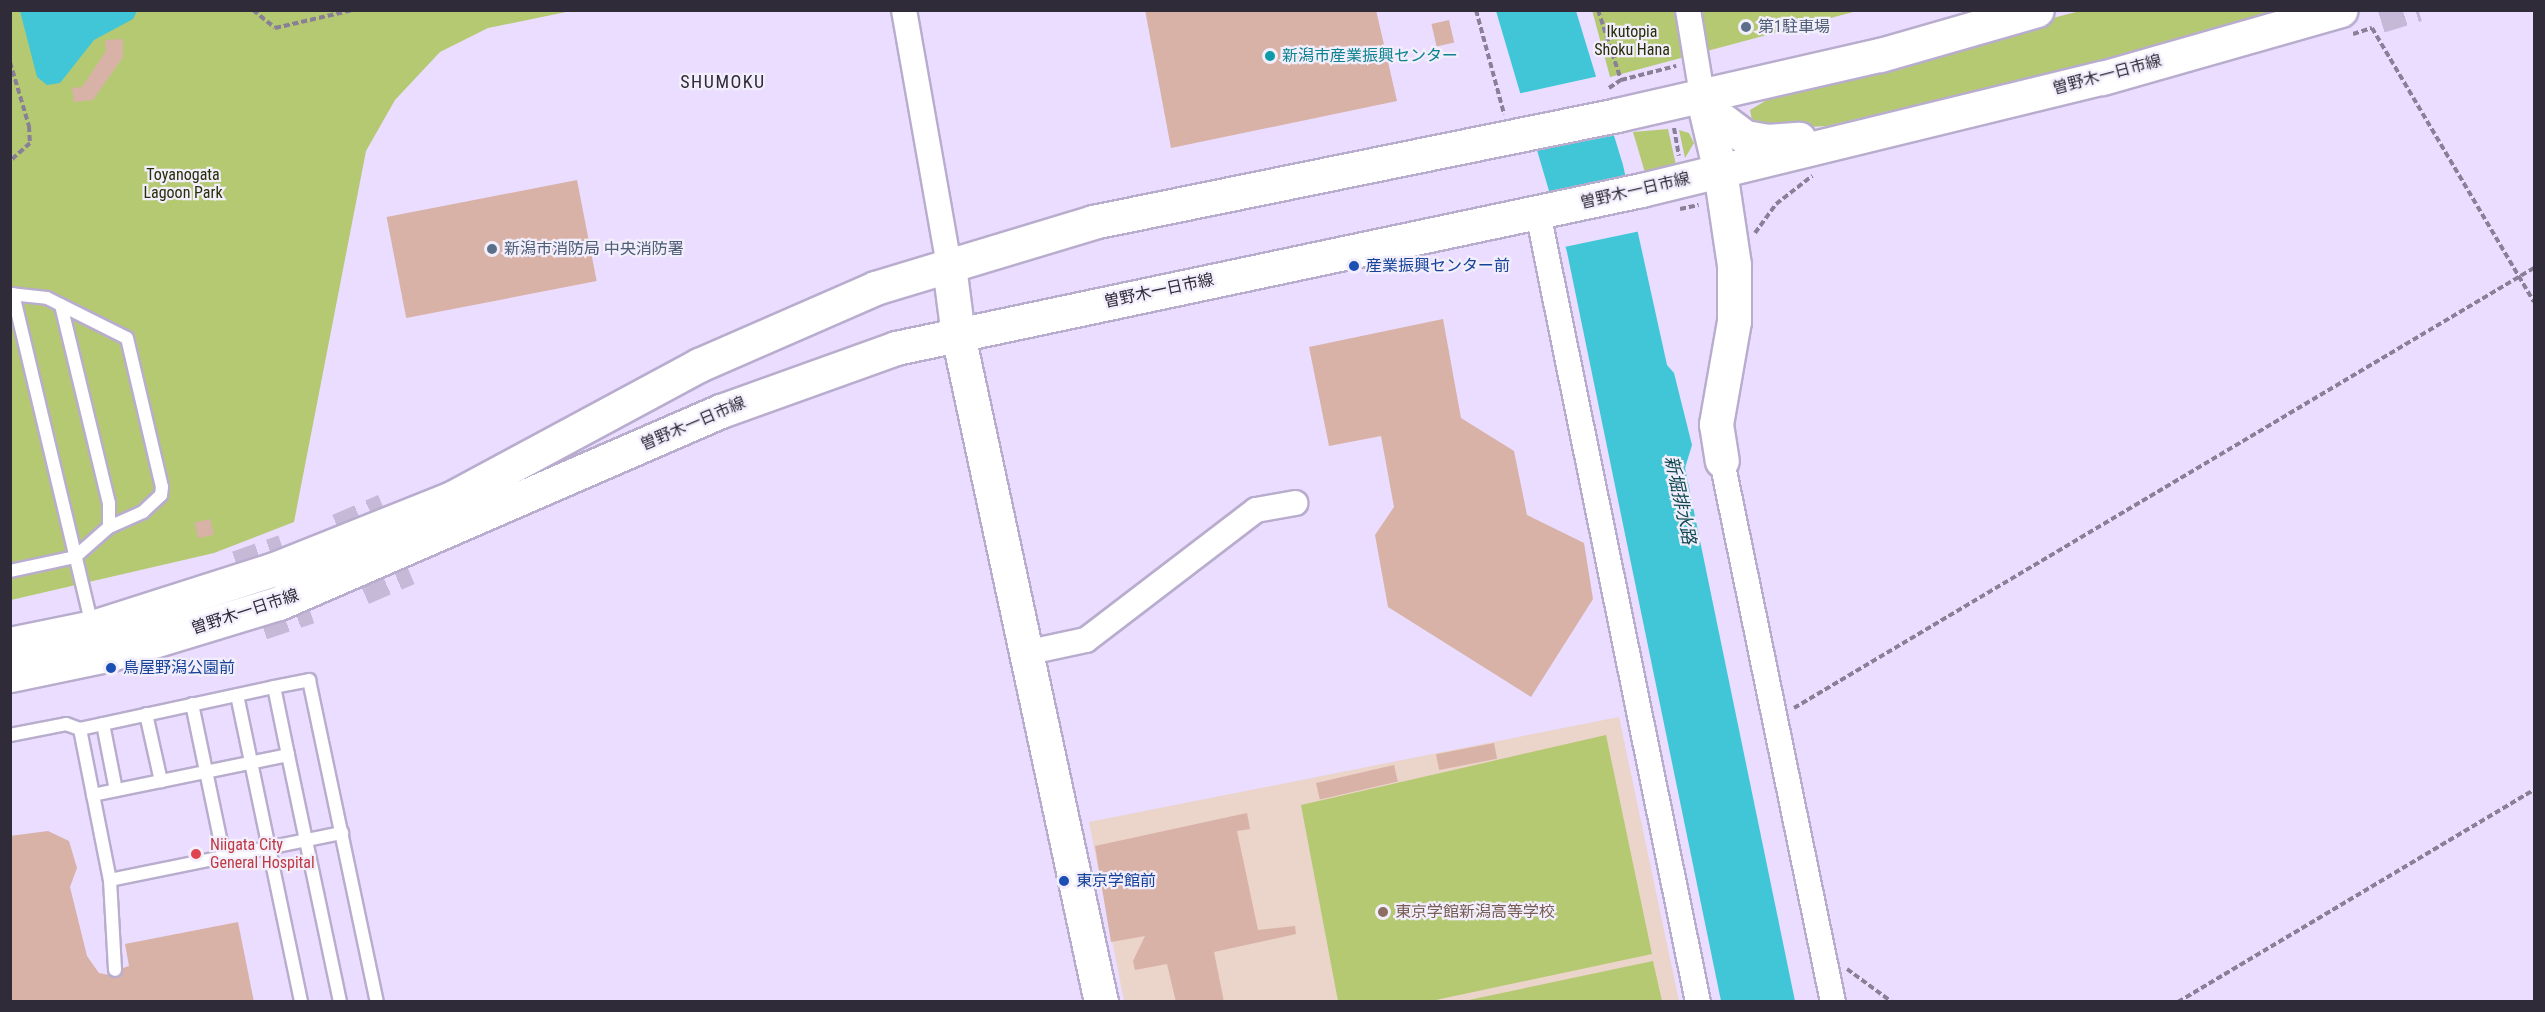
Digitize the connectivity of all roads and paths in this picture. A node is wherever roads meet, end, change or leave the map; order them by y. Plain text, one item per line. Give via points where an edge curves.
1 (253, 10) edge
2 (353, 10) edge
3 (904, 10) edge
4 (1476, 10) edge
5 (1598, 10) edge
6 (1688, 10) edge
7 (2037, 10) edge
8 (2341, 10) edge
9 (2372, 28) dead end
10 (10, 62) edge
11 (1680, 66) dead end
12 (1621, 80) junction
13 (1615, 110) junction
14 (1674, 127) dead end
15 (1524, 135) junction
16 (1714, 135) junction
17 (10, 161) edge
18 (1663, 179) junction
19 (1541, 213) junction
20 (950, 266) junction
21 (2535, 267) edge
22 (2520, 276) junction
23 (12, 294) edge
24 (2535, 302) edge
25 (62, 305) junction
26 (958, 335) junction
27 (1722, 461) joint
28 (1294, 503) dead end
29 (109, 527) junction
30 (75, 557) junction
31 (10, 571) edge
32 (93, 627) junction
33 (10, 644) edge
34 (1025, 653) junction
35 (10, 675) edge
36 (274, 687) junction
37 (237, 695) junction
38 (192, 705) junction
39 (146, 714) junction
40 (1775, 719) junction
41 (103, 724) junction
42 (80, 729) junction
43 (10, 735) edge
44 (288, 755) junction
45 (252, 762) junction
46 (206, 772) junction
47 (160, 781) junction
48 (116, 790) junction
49 (2535, 790) edge
50 (93, 795) junction
51 (342, 833) junction
52 (307, 839) junction
53 (269, 847) junction
54 (224, 857) junction
55 (110, 880) junction
56 (1826, 967) junction
57 (115, 970) dead end
58 (301, 1002) edge
59 (340, 1002) edge
60 (377, 1002) edge
61 (1101, 1002) edge
62 (1698, 1002) edge
63 (1833, 1002) edge
64 (1892, 1002) edge
65 (2178, 1002) edge

1 - 2 path via 275,28
3 - 20 street
4 - 15 path
5 - 12 path
6 - 16 street
7 - 16 main road, 曽野木一日市線 via 1793,75
8 - 16 main road, 曽野木一日市線 via 2102,78 1895,129
9 - 22 path
10 - 17 path via 29,126 30,143
11 - 12 path
12 - 13 path
13 - 15 main road, 曽野木一日市線
13 - 16 main road, 曽野木一日市線
14 - 18 path
15 - 20 main road, 曽野木一日市線 via 1093,222
16 - 18 main road, 曽野木一日市線
16 - 27 main road via 1733,244 1735,301 1718,398 1716,424
18 - 19 main road, 曽野木一日市線
19 - 26 main road, 曽野木一日市線
19 - 62 street
20 - 26 main road
20 - 32 main road, 曽野木一日市線 via 875,288 699,365 452,498 272,570
21 - 22 path
22 - 24 path
22 - 40 path
23 - 25 lane via 47,298
23 - 30 lane
25 - 29 lane via 109,503
25 - 29 lane via 127,338 161,478 160,495 143,512
26 - 34 main road
26 - 35 main road, 曽野木一日市線 via 896,348 722,411 279,603 111,654
27 - 40 street
28 - 34 street via 1256,510 1086,640
29 - 30 lane
30 - 31 lane
30 - 32 lane
32 - 33 main road, 曽野木一日市線
34 - 61 main road
36 - 37 lane
36 - 44 lane
36 - 51 lane via 309,680
37 - 38 lane
37 - 45 lane
38 - 39 lane
38 - 46 lane
39 - 41 lane
39 - 47 lane
40 - 56 street
41 - 42 lane
41 - 48 lane
42 - 43 lane via 66,724
42 - 50 lane
44 - 45 lane
44 - 52 lane
45 - 46 lane
45 - 53 lane
46 - 47 lane
46 - 54 lane
47 - 48 lane
48 - 50 lane
49 - 65 path
50 - 55 lane
51 - 52 lane
51 - 60 lane
52 - 53 lane
52 - 59 lane
53 - 54 lane
53 - 58 lane
54 - 55 lane
55 - 57 lane
56 - 63 street
56 - 64 path via 1844,968

